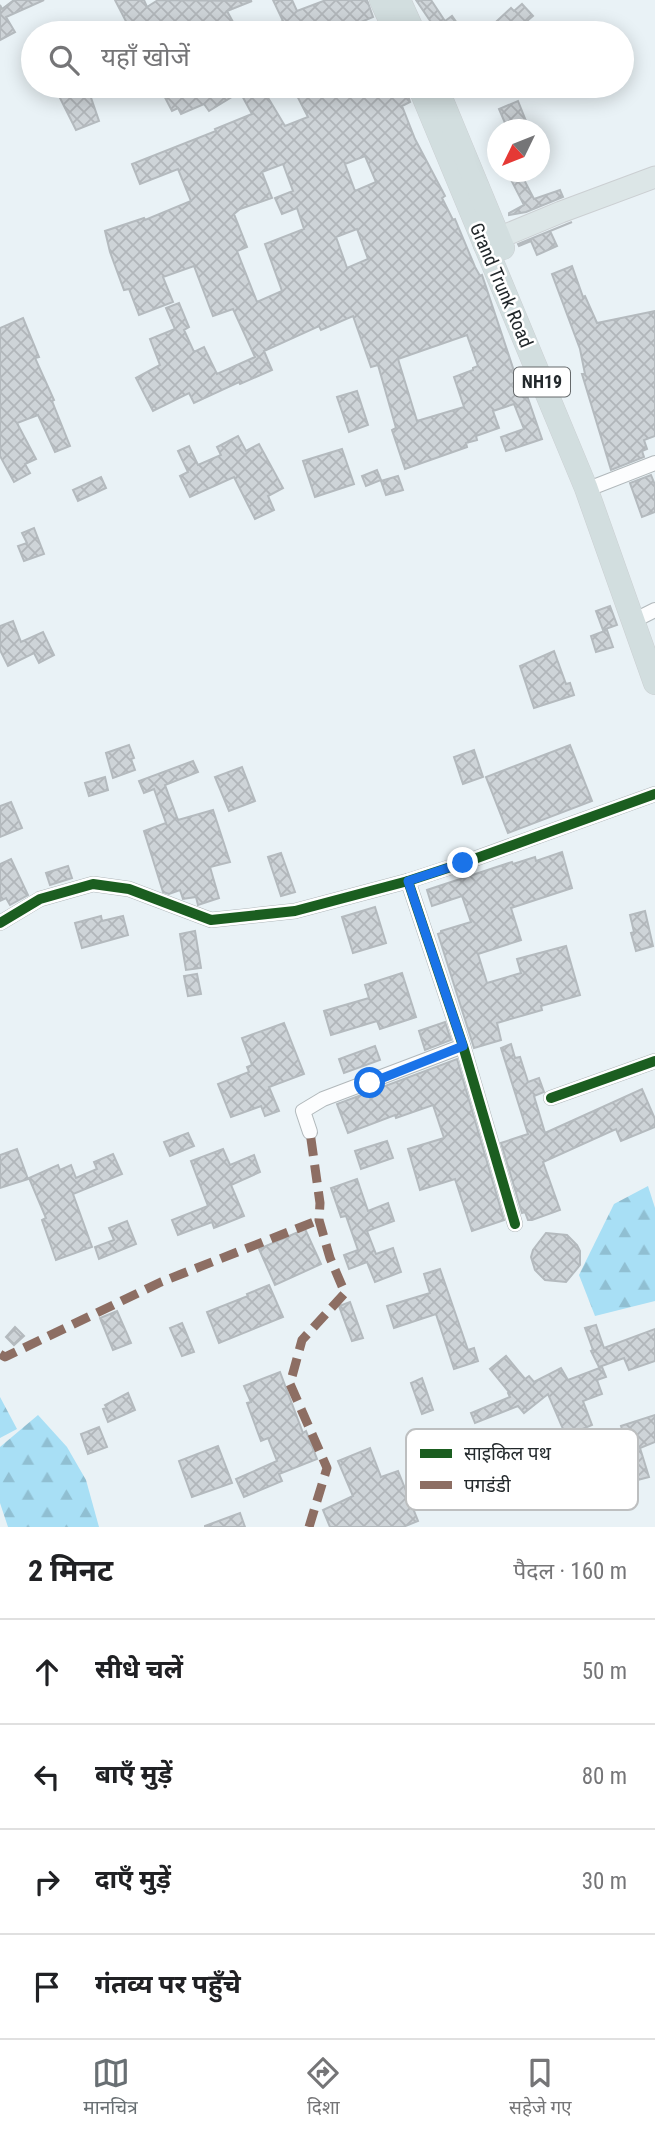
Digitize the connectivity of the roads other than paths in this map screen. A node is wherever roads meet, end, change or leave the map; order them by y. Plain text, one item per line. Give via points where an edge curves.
1 (381, 0) edge
2 (399, 0) edge
3 (391, 21) edge
4 (409, 21) edge
5 (425, 98) edge
6 (440, 98) edge
7 (655, 177) edge
8 (492, 242) junction
9 (655, 463) edge
10 (596, 486) junction
11 (649, 613) edge
12 (655, 649) edge
13 (655, 682) edge
14 (655, 794) edge
15 (408, 881) junction
16 (0, 923) edge
17 (463, 1046) junction
18 (655, 1061) edge
19 (551, 1098) dead end
20 (310, 1132) dead end
21 (515, 1224) dead end

1 - 3 highway
2 - 4 highway
5 - 8 highway, Grand Trunk Road / NH19
6 - 8 highway, Grand Trunk Road / NH19
7 - 8 main road
8 - 10 highway, Grand Trunk Road / NH19
8 - 13 highway, Grand Trunk Road / NH19
9 - 10 street
10 - 11 highway, Grand Trunk Road / NH19
11 - 12 highway, Grand Trunk Road / NH19
14 - 15 street
15 - 16 street via 295,911 211,920 129,889 93,884 40,899
15 - 17 street
17 - 20 street via 323,1099 303,1111
17 - 21 street
18 - 19 street

